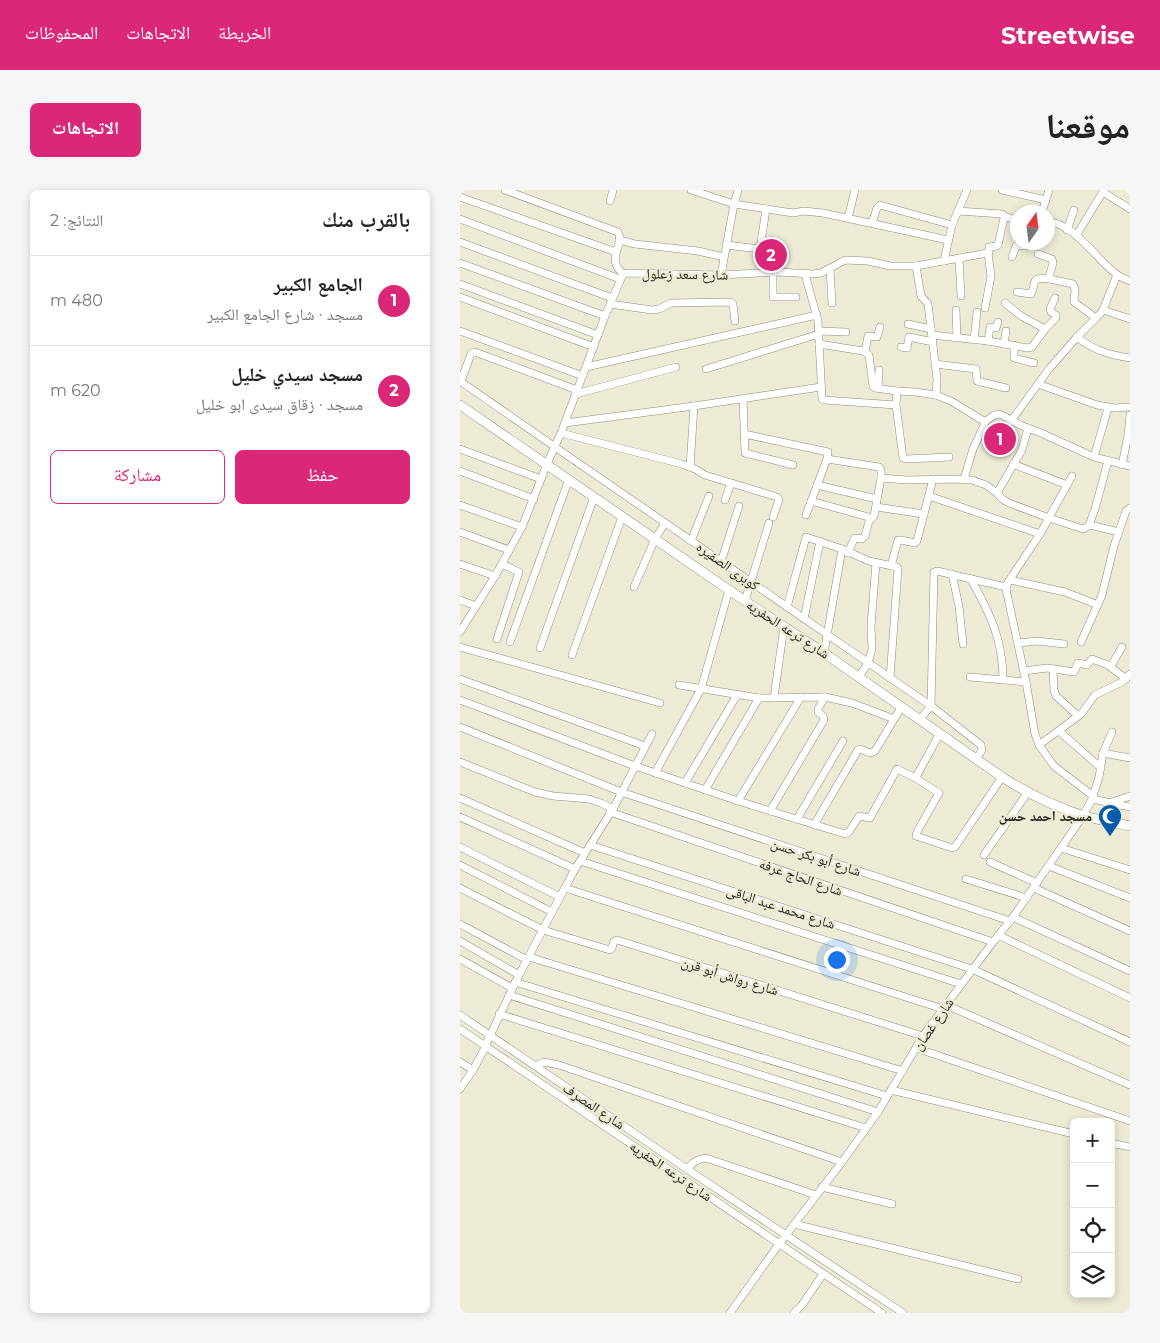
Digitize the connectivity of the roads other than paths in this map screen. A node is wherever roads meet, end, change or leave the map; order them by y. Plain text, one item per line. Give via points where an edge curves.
1 (505, 190) edge
2 (613, 190) edge
3 (691, 190) edge
4 (738, 190) edge
5 (855, 190) edge
6 (967, 190) edge
7 (1002, 190) edge
8 (1049, 190) edge
9 (1104, 191) edge
10 (460, 197) edge
11 (1046, 200) junction
12 (610, 201) dead end
13 (734, 204) junction
14 (1044, 205) edge
15 (766, 209) junction
16 (1130, 209) edge
17 (1074, 210) dead end
18 (958, 211) junction
19 (1006, 217) junction
20 (848, 218) junction
21 (1010, 218) edge
22 (460, 219) edge
23 (872, 223) junction
24 (1055, 224) edge
25 (952, 225) junction
26 (1068, 230) junction
27 (1076, 236) junction
28 (619, 240) junction
29 (948, 240) junction
30 (460, 242) edge
31 (726, 245) junction
32 (1015, 250) edge
33 (616, 252) junction
34 (988, 252) junction
35 (1038, 254) dead end
36 (724, 257) junction
37 (1012, 257) dead end
38 (959, 258) junction
39 (944, 261) junction
40 (460, 263) edge
41 (916, 266) junction
42 (830, 268) junction
43 (773, 272) junction
44 (805, 274) junction
45 (722, 275) junction
46 (1117, 275) junction
47 (621, 276) junction
48 (1050, 279) junction
49 (1130, 281) edge
50 (460, 284) edge
51 (1017, 292) dead end
52 (796, 296) dead end
53 (961, 296) dead end
54 (460, 297) edge
55 (1055, 298) dead end
56 (611, 301) junction
57 (1005, 303) dead end
58 (832, 304) dead end
59 (985, 308) dead end
60 (956, 310) dead end
61 (1103, 310) junction
62 (977, 312) dead end
63 (817, 315) junction
64 (605, 316) junction
65 (1096, 318) junction
66 (1130, 319) edge
67 (735, 321) dead end
68 (998, 322) dead end
69 (908, 324) dead end
70 (880, 327) dead end
71 (1045, 329) junction
72 (460, 331) edge
73 (1006, 331) dead end
74 (846, 332) dead end
75 (819, 333) junction
76 (598, 335) junction
77 (932, 335) junction
78 (957, 337) junction
79 (1077, 337) junction
80 (974, 340) junction
81 (988, 341) junction
82 (819, 344) junction
83 (1004, 344) junction
84 (1014, 345) junction
85 (594, 347) junction
86 (900, 347) dead end
87 (865, 352) junction
88 (1130, 358) edge
89 (1034, 363) dead end
90 (935, 364) junction
91 (586, 367) junction
92 (676, 367) dead end
93 (706, 369) dead end
94 (879, 370) dead end
95 (583, 376) junction
96 (461, 381) edge
97 (1038, 384) junction
98 (821, 387) junction
99 (878, 388) junction
100 (1006, 388) dead end
101 (897, 391) junction
102 (577, 392) junction
103 (936, 395) junction
104 (743, 399) junction
105 (460, 405) edge
106 (896, 405) junction
107 (694, 406) junction
108 (1130, 407) edge
109 (1108, 408) junction
110 (1130, 415) edge
111 (986, 421) junction
112 (1011, 421) junction
113 (565, 423) junction
114 (1028, 428) junction
115 (561, 433) junction
116 (744, 434) junction
117 (555, 447) junction
118 (460, 449) edge
119 (1094, 457) junction
120 (949, 458) dead end
121 (827, 459) junction
122 (1108, 461) junction
123 (547, 464) junction
124 (793, 464) dead end
125 (1013, 464) junction
126 (1122, 465) junction
127 (1130, 466) edge
128 (690, 467) junction
129 (460, 471) edge
130 (1072, 476) dead end
131 (881, 478) junction
132 (569, 479) junction
133 (933, 479) junction
134 (964, 479) junction
135 (541, 480) junction
136 (732, 483) junction
137 (817, 485) junction
138 (1067, 485) junction
139 (997, 493) junction
140 (709, 496) dead end
141 (929, 496) junction
142 (594, 497) junction
143 (534, 499) junction
144 (725, 500) dead end
145 (811, 501) junction
146 (877, 503) junction
147 (460, 505) edge
148 (739, 506) dead end
149 (1130, 508) edge
150 (924, 514) junction
151 (806, 515) dead end
152 (622, 516) junction
153 (872, 518) junction
154 (1049, 518) junction
155 (665, 524) junction
156 (1089, 525) junction
157 (522, 527) junction
158 (460, 532) edge
159 (1119, 532) junction
160 (1040, 534) junction
161 (655, 539) junction
162 (691, 541) junction
163 (820, 541) junction
164 (509, 550) junction
165 (845, 551) junction
166 (721, 562) junction
167 (460, 564) edge
168 (502, 564) junction
169 (876, 564) junction
170 (891, 566) junction
171 (952, 574) junction
172 (495, 576) junction
173 (971, 579) junction
174 (1010, 580) junction
175 (751, 582) junction
176 (634, 587) dead end
177 (1006, 588) junction
178 (729, 590) junction
179 (460, 600) edge
180 (745, 601) junction
181 (1098, 604) junction
182 (476, 606) junction
183 (787, 607) junction
184 (804, 619) junction
185 (463, 621) edge
186 (784, 626) junction
187 (460, 632) edge
188 (827, 635) junction
189 (497, 639) dead end
190 (510, 642) dead end
191 (1081, 642) dead end
192 (1018, 643) junction
193 (962, 644) dead end
194 (1064, 644) dead end
195 (460, 647) edge
196 (1122, 647) dead end
197 (540, 648) dead end
198 (824, 652) junction
199 (572, 655) dead end
200 (868, 663) junction
201 (1111, 666) junction
202 (1053, 669) junction
203 (1024, 671) junction
204 (1128, 676) edge
205 (859, 677) junction
206 (970, 677) dead end
207 (890, 678) junction
208 (460, 679) edge
209 (1003, 680) junction
210 (1026, 682) junction
211 (680, 685) dead end
212 (701, 689) junction
213 (737, 695) junction
214 (801, 697) junction
215 (825, 697) junction
216 (759, 698) junction
217 (774, 698) junction
218 (460, 700) edge
219 (660, 703) dead end
220 (902, 706) junction
221 (931, 706) junction
222 (1078, 716) junction
223 (894, 719) junction
224 (920, 719) junction
225 (460, 727) edge
226 (1059, 731) junction
227 (1112, 732) dead end
228 (940, 733) junction
229 (652, 734) dead end
230 (843, 740) dead end
231 (1040, 745) junction
232 (645, 746) junction
233 (1104, 754) junction
234 (977, 758) junction
235 (1130, 758) edge
236 (460, 762) edge
237 (635, 766) junction
238 (1100, 768) junction
239 (654, 773) junction
240 (914, 777) junction
241 (1002, 777) junction
242 (685, 783) junction
243 (705, 790) junction
244 (621, 792) junction
245 (1028, 792) junction
246 (1130, 796) edge
247 (460, 798) edge
248 (1092, 798) junction
249 (738, 801) junction
250 (1109, 803) junction
251 (1130, 807) edge
252 (611, 810) junction
253 (770, 811) junction
254 (1083, 816) junction
255 (460, 817) edge
256 (797, 819) junction
257 (814, 825) junction
258 (1130, 826) edge
259 (590, 845) junction
260 (460, 847) edge
261 (1061, 848) junction
262 (585, 853) junction
263 (984, 855) dead end
264 (580, 861) junction
265 (990, 862) dead end
266 (460, 865) edge
267 (1049, 866) junction
268 (575, 869) junction
269 (1130, 870) edge
270 (966, 880) dead end
271 (1035, 886) junction
272 (460, 888) edge
273 (565, 888) junction
274 (560, 897) junction
275 (1027, 898) junction
276 (1130, 898) edge
277 (552, 912) junction
278 (1012, 919) junction
279 (460, 924) edge
280 (543, 930) junction
281 (1130, 931) edge
282 (998, 935) junction
283 (460, 942) edge
284 (993, 942) junction
285 (528, 958) junction
286 (460, 959) edge
287 (972, 969) junction
288 (1130, 971) edge
289 (519, 974) junction
290 (961, 984) junction
291 (512, 989) junction
292 (1130, 998) edge
293 (945, 1007) junction
294 (499, 1014) junction
295 (460, 1015) edge
296 (460, 1029) edge
297 (489, 1035) junction
298 (923, 1036) junction
299 (1130, 1042) edge
300 (485, 1046) junction
301 (916, 1048) junction
302 (460, 1062) edge
303 (536, 1066) junction
304 (473, 1070) junction
305 (903, 1071) junction
306 (1130, 1085) edge
307 (460, 1090) edge
308 (889, 1093) junction
309 (878, 1112) junction
310 (1130, 1121) edge
311 (866, 1128) junction
312 (1070, 1133) edge
313 (1115, 1144) edge
314 (1130, 1148) edge
315 (842, 1162) junction
316 (687, 1170) junction
317 (822, 1187) junction
318 (816, 1195) junction
319 (892, 1204) dead end
320 (794, 1224) junction
321 (785, 1235) junction
322 (779, 1244) junction
323 (818, 1257) junction
324 (812, 1266) junction
325 (823, 1274) junction
326 (1018, 1279) dead end
327 (730, 1313) edge
328 (794, 1313) edge
329 (882, 1313) edge
330 (903, 1313) edge

1 - 28 street via 618,232
2 - 12 street
3 - 13 street
4 - 13 street
5 - 20 street
6 - 18 street
7 - 11 street
8 - 11 street
9 - 16 street
9 - 27 street
10 - 33 street
11 - 14 street
13 - 15 street
13 - 31 street
15 - 20 street via 793,214 813,211
15 - 31 street via 760,248
17 - 26 street
18 - 19 street
18 - 25 street
19 - 21 street
19 - 34 street via 998,246 990,246
20 - 23 street
22 - 47 street
23 - 25 street via 880,205
23 - 29 street
24 - 26 street
25 - 29 street
26 - 27 street
27 - 46 street
28 - 33 street
28 - 36 street
29 - 39 street
30 - 56 street
31 - 36 street
32 - 37 street
33 - 47 street
34 - 38 street, شارع سعد زعلول
34 - 59 street via 991,276
35 - 48 street via 1052,259
36 - 45 street
38 - 39 street, شارع سعد زعلول
38 - 53 street
39 - 41 street, شارع سعد زعلول
40 - 64 street
41 - 42 street, شارع سعد زعلول via 845,260
41 - 77 street via 921,296 928,304
42 - 44 street, شارع سعد زعلول via 821,273
42 - 58 street
43 - 44 street, شارع سعد زعلول
43 - 45 street, شارع سعد زعلول
43 - 52 street via 773,297
44 - 63 street
45 - 47 street, شارع سعد زعلول via 628,273
46 - 49 street
46 - 61 street
47 - 56 street
48 - 51 street via 1036,279 1031,294
48 - 65 street via 1073,284 1074,302
50 - 76 street
54 - 85 street
55 - 71 street via 1050,309 1056,316
56 - 64 street
56 - 67 street via 652,310 671,303 730,302
57 - 71 street
60 - 78 street
61 - 65 street
61 - 66 street
62 - 80 street
63 - 75 street
63 - 91 street
64 - 76 street
65 - 79 street
68 - 81 street via 996,328 990,327
69 - 77 street
70 - 87 street via 877,337 868,337
71 - 84 street via 1032,347
72 - 95 street
73 - 83 street
74 - 75 street
75 - 82 street
75 - 93 street
76 - 85 street
77 - 78 street
77 - 86 street via 909,338 907,348
77 - 90 street
78 - 80 street
79 - 88 street via 1105,353
79 - 97 street
80 - 81 street
81 - 83 street
82 - 87 street
82 - 98 street
83 - 84 street
84 - 89 street via 1014,358
85 - 91 street
87 - 99 street via 873,386
90 - 100 street via 976,369 977,381
90 - 103 street
91 - 95 street
92 - 102 street
94 - 99 street
95 - 102 street
96 - 102 street via 471,354 475,352
96 - 117 street, كوبرى الصفيره
97 - 109 street
97 - 112 street
98 - 104 street
98 - 106 street via 824,400
99 - 101 street
101 - 103 street
101 - 106 street
102 - 113 street
103 - 111 street
104 - 107 street
104 - 116 street
105 - 123 street, شارع ترعه الحفريه
106 - 120 street via 903,458
107 - 113 street
107 - 128 street
108 - 109 street
109 - 119 street
110 - 126 street
111 - 112 street via 1000,414
111 - 134 street
112 - 114 street
113 - 115 street
114 - 119 street
114 - 125 street via 1022,450
115 - 117 street
115 - 128 street
116 - 121 street via 827,452
116 - 124 street via 745,453
117 - 123 street
117 - 155 street, كوبرى الصفيره
118 - 135 street
119 - 122 street
121 - 131 street via 879,467
121 - 137 street
122 - 126 street
122 - 156 street
123 - 132 street, شارع ترعه الحفريه
123 - 135 street
125 - 138 street
125 - 139 street
126 - 127 street
128 - 136 street
129 - 143 street
130 - 138 street
131 - 133 street
131 - 146 street
132 - 142 street, شارع ترعه الحفريه
132 - 190 street
133 - 134 street
133 - 141 street
134 - 139 street via 979,482
135 - 143 street
136 - 144 street
136 - 175 street via 779,500
137 - 145 street
137 - 146 street
138 - 154 street
139 - 154 street via 1009,503
140 - 162 street
141 - 150 street
141 - 160 street
142 - 152 street, شارع ترعه الحفريه
142 - 197 street
143 - 157 street
145 - 151 street
145 - 153 street
146 - 150 street
146 - 153 street
147 - 157 street
148 - 166 street
149 - 159 street
150 - 170 street via 916,543 898,540
152 - 161 street, شارع ترعه الحفريه
152 - 199 street
153 - 165 street via 865,536 855,538
154 - 156 street via 1083,529
154 - 160 street
155 - 161 street
155 - 162 street, كوبرى الصفيره
156 - 159 street
157 - 164 street
158 - 164 street
159 - 181 street
160 - 174 street
161 - 176 street
161 - 178 street, شارع ترعه الحفريه
162 - 166 street, كوبرى الصفيره
163 - 165 street
163 - 183 street via 805,538
163 - 184 street
164 - 168 street
165 - 169 street
165 - 188 street
166 - 175 street, كوبرى الصفيره
167 - 172 street
168 - 172 street
168 - 189 street via 519,572
169 - 170 street
169 - 200 street via 872,649
170 - 207 street via 898,569
171 - 173 street
171 - 193 street
171 - 221 street via 934,572
172 - 182 street
173 - 177 street
173 - 209 street via 996,630
174 - 177 street
174 - 181 street via 1065,592
175 - 180 street
175 - 183 street, كوبرى الصفيره
177 - 192 street
178 - 180 street, شارع ترعه الحفريه
178 - 212 street
179 - 182 street
180 - 186 street, شارع ترعه الحفريه
181 - 191 street
182 - 185 street
183 - 184 street, كوبرى الصفيره
184 - 188 street, كوبرى الصفيره
185 - 187 street
186 - 198 street, شارع ترعه الحفريه
186 - 217 street
188 - 198 street
188 - 200 street, كوبرى الصفيره
192 - 194 street
192 - 203 street
195 - 219 street
196 - 201 street
198 - 205 street, شارع ترعه الحفريه
200 - 205 street
200 - 207 street, كوبرى الصفيره
201 - 202 street via 1092,659 1087,666 1078,663 1074,672
201 - 204 street
202 - 203 street
202 - 222 street via 1054,694
203 - 210 street
204 - 222 street via 1095,695
205 - 220 street, شارع ترعه الحفريه
206 - 209 street
207 - 221 street, كوبرى الصفيره
208 - 232 street
209 - 210 street
210 - 231 street
211 - 212 street
212 - 213 street
212 - 239 street
213 - 216 street
213 - 242 street
214 - 215 street
214 - 217 street
214 - 249 street
215 - 223 street
215 - 253 street via 818,710 824,720
216 - 217 street
216 - 243 street
218 - 237 street
220 - 223 street
220 - 224 street, شارع ترعه الحفريه
221 - 224 street
221 - 234 street, كوبرى الصفيره via 982,745
222 - 226 street
223 - 257 street via 875,751 858,750
224 - 228 street, شارع ترعه الحفريه
225 - 244 street, شارع أبو بكر حسن
226 - 231 street
226 - 238 street
227 - 233 street, شارع غصان
228 - 234 street, شارع ترعه الحفريه
228 - 240 street
229 - 232 street
230 - 256 street
231 - 248 street via 1054,766
232 - 237 street
233 - 235 street
233 - 238 street, شارع غصان
234 - 241 street, شارع ترعه الحفريه
236 - 252 street, شارع الحاج عرفه via 534,792 589,798
237 - 239 street
237 - 244 street
238 - 248 street, شارع غصان
239 - 242 street
240 - 241 street via 939,793 916,836 952,848
240 - 257 street via 897,769 870,818 859,816 848,833
241 - 245 street, شارع ترعه الحفريه
242 - 243 street
243 - 249 street
244 - 252 street
244 - 278 street, شارع أبو بكر حسن
245 - 254 street, شارع ترعه الحفريه
245 - 263 street
246 - 250 street
247 - 262 street
248 - 250 street
248 - 254 street, شارع غصان
249 - 253 street
250 - 251 street
252 - 259 street
252 - 284 street, شارع الحاج عرفه
253 - 256 street
254 - 258 street, شارع ترعه الحفريه
254 - 261 street, شارع غصان
255 - 268 street
256 - 257 street
259 - 262 street
259 - 287 street, شارع محمد عبد الباقى
260 - 274 street
261 - 267 street, شارع غصان
261 - 269 street
262 - 264 street
264 - 268 street
264 - 290 street
265 - 271 street
266 - 277 street
267 - 271 street, شارع غصان
267 - 276 street
268 - 273 street
270 - 275 street
271 - 275 street, شارع غصان
271 - 281 street
272 - 280 street
273 - 274 street
273 - 293 street
274 - 277 street
275 - 278 street, شارع غصان
277 - 280 street
278 - 282 street, شارع غصان
278 - 288 street, شارع أبو بكر حسن
279 - 285 street
280 - 285 street
280 - 298 street, شارع رواش أبو قرن via 610,950 616,940
282 - 284 street, شارع غصان
282 - 292 street
283 - 289 street
284 - 287 street, شارع غصان
285 - 289 street
285 - 305 street
286 - 291 street
287 - 290 street, شارع غصان
287 - 299 street, شارع محمد عبد الباقى
289 - 291 street
290 - 293 street, شارع غصان
291 - 294 street
291 - 308 street
291 - 309 street
293 - 298 street, شارع غصان
293 - 306 street
294 - 297 street
294 - 311 street
295 - 297 street, شارع المصرف
296 - 300 street, شارع ترعه الحفريه
297 - 300 street
297 - 303 street, شارع المصرف
298 - 301 street, شارع غصان
300 - 304 street
300 - 322 street, شارع ترعه الحفريه
301 - 305 street, شارع غصان
301 - 310 street
302 - 304 street
303 - 315 street via 544,1062 559,1065
303 - 316 street, شارع المصرف
304 - 307 street
305 - 308 street, شارع غصان
308 - 309 street, شارع غصان
308 - 312 street
309 - 311 street, شارع غصان
311 - 315 street, شارع غصان
313 - 314 street
315 - 317 street, شارع غصان
316 - 318 street via 692,1163 706,1158
316 - 321 street, شارع المصرف
317 - 318 street, شارع غصان
317 - 319 street
318 - 320 street, شارع غصان
320 - 321 street, شارع غصان
320 - 326 street
321 - 322 street, شارع غصان
321 - 323 street, شارع المصرف
322 - 324 street, شارع ترعه الحفريه
322 - 327 street, شارع غصان
323 - 324 street
323 - 330 street, شارع المصرف
324 - 325 street, شارع ترعه الحفريه
325 - 328 street
325 - 329 street, شارع ترعه الحفريه

